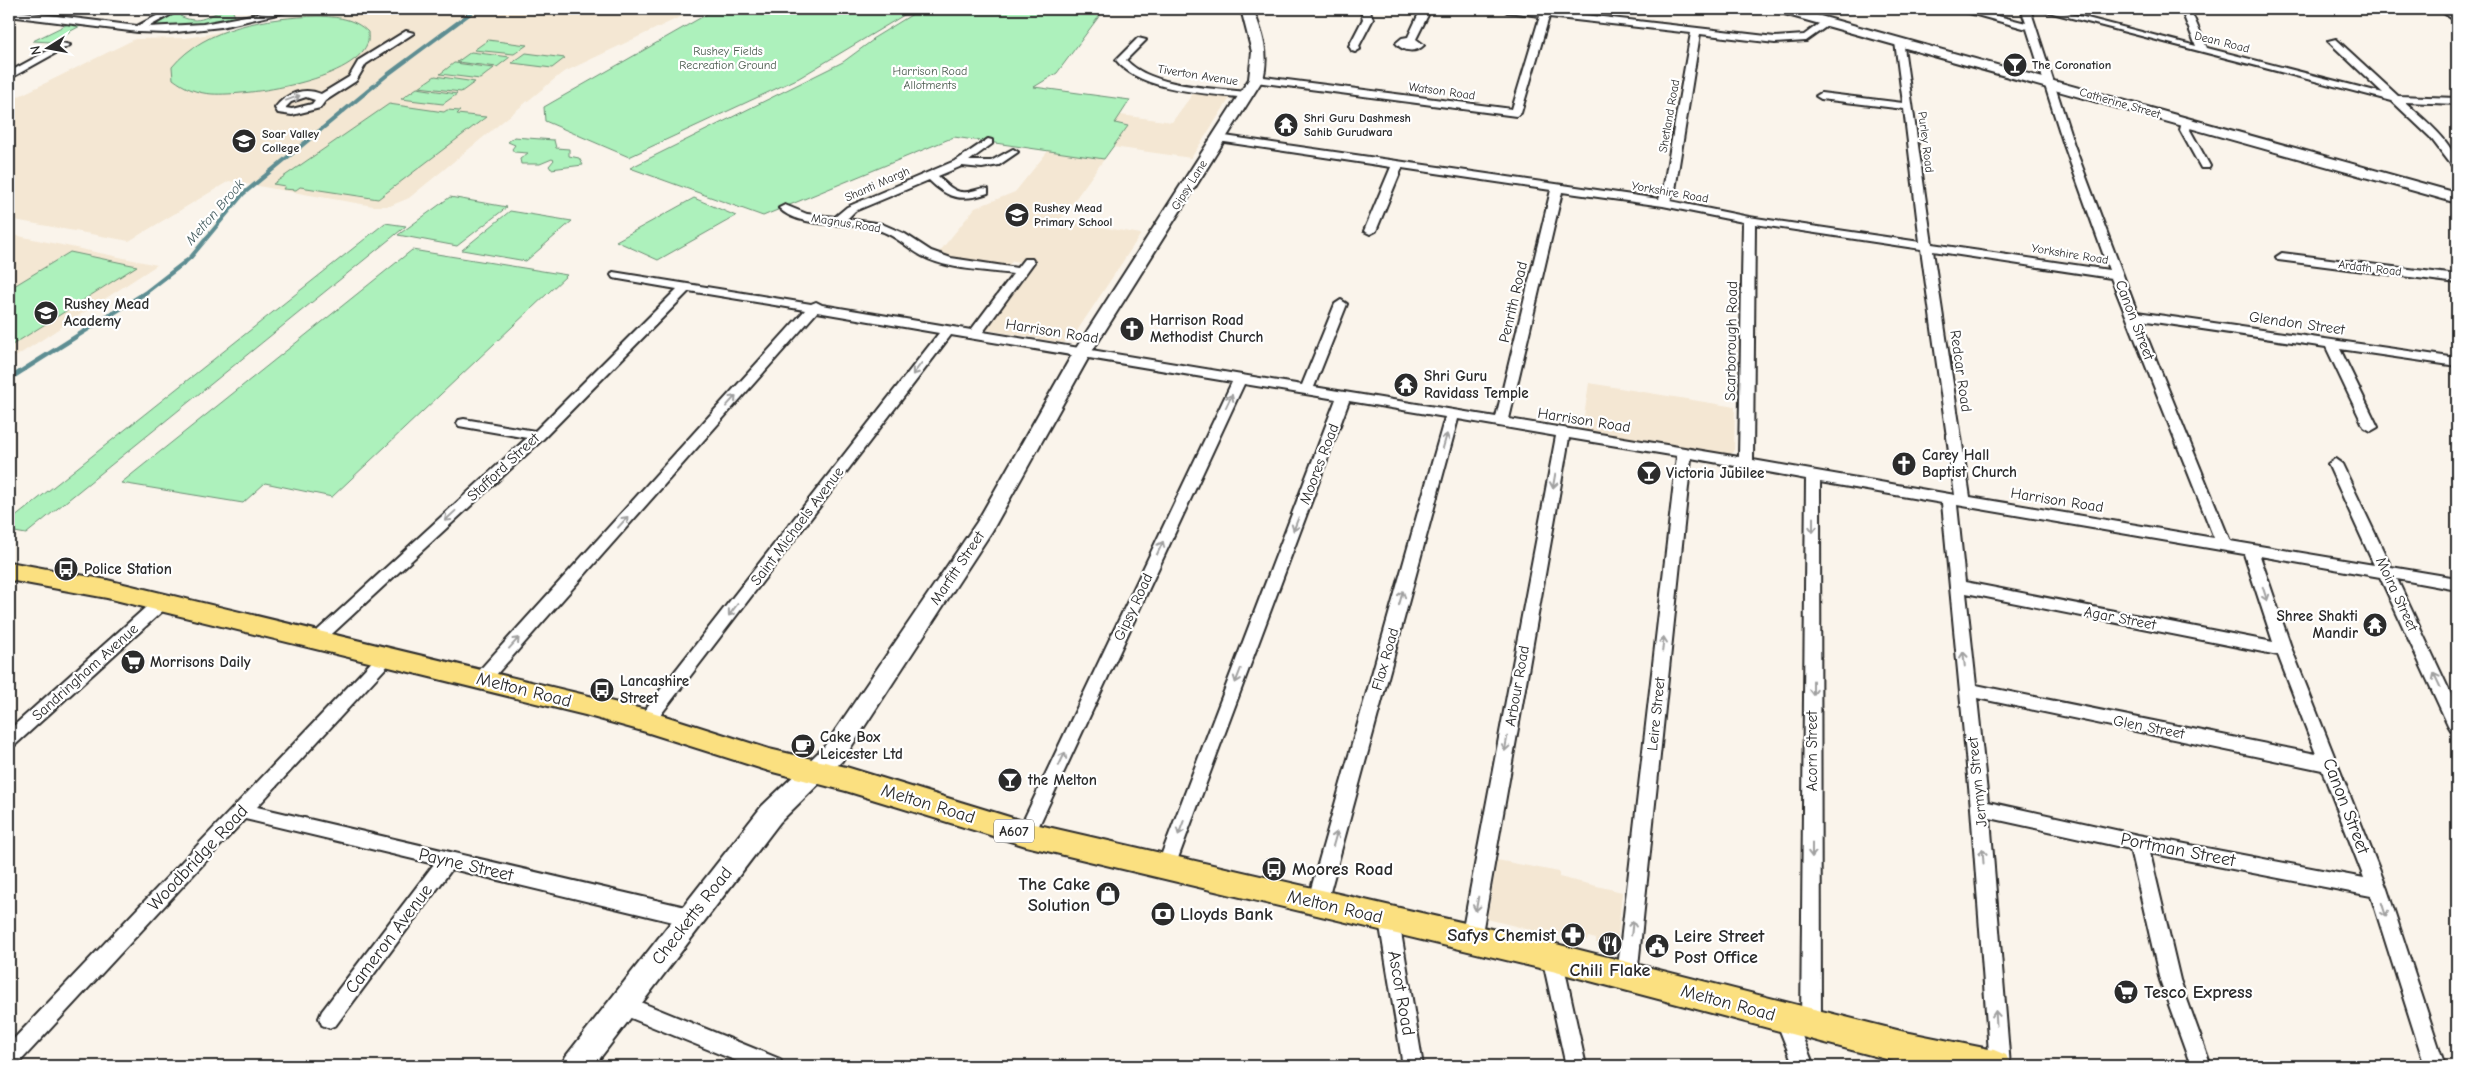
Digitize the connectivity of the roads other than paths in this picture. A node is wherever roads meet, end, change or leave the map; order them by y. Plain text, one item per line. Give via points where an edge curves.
1 (176, 9) edge
2 (294, 9) edge
3 (1247, 9) edge
4 (1366, 9) edge
5 (1426, 9) edge
6 (1506, 9) edge
7 (1782, 9) edge
8 (1960, 9) edge
9 (2026, 9) edge
10 (2042, 9) edge
11 (2186, 9) edge
12 (2443, 9) edge
13 (1547, 11) edge
14 (9, 13) edge
15 (2457, 19) edge
16 (1827, 22) junction
17 (2031, 26) junction
18 (138, 29) junction
19 (1696, 31) junction
20 (409, 33) dead end
21 (1141, 40) dead end
22 (1411, 40) dead end
23 (2333, 41) dead end
24 (1900, 42) junction
25 (64, 45) dead end
26 (1355, 49) dead end
27 (2203, 50) junction
28 (9, 76) edge
29 (1256, 78) junction
30 (2048, 82) junction
31 (1246, 95) junction
32 (1821, 96) dead end
33 (322, 99) dead end
34 (2395, 100) junction
35 (2457, 101) edge
36 (1908, 107) junction
37 (2187, 122) junction
38 (1218, 138) junction
39 (988, 142) dead end
40 (1013, 152) dead end
41 (962, 162) junction
42 (2457, 165) edge
43 (1398, 166) junction
44 (2205, 166) dead end
45 (931, 175) junction
46 (1557, 188) junction
47 (984, 191) dead end
48 (2457, 198) edge
49 (1663, 204) junction
50 (785, 208) dead end
51 (1749, 220) junction
52 (836, 222) junction
53 (1370, 231) dead end
54 (1926, 246) junction
55 (2282, 257) dead end
56 (1028, 262) dead end
57 (1020, 272) junction
58 (2117, 274) junction
59 (617, 275) dead end
60 (2457, 279) edge
61 (687, 286) junction
62 (1342, 304) dead end
63 (816, 306) junction
64 (2132, 315) junction
65 (947, 331) junction
66 (974, 335) junction
67 (2331, 344) junction
68 (1082, 353) junction
69 (2457, 362) edge
70 (1240, 379) junction
71 (1306, 391) junction
72 (1344, 396) junction
73 (1452, 415) junction
74 (464, 423) dead end
75 (1501, 423) junction
76 (2371, 427) dead end
77 (1563, 433) junction
78 (538, 436) junction
79 (1685, 452) junction
80 (1746, 463) junction
81 (2336, 464) dead end
82 (1813, 476) junction
83 (1956, 500) junction
84 (2224, 544) junction
85 (2250, 548) junction
86 (9, 562) edge
87 (2387, 571) junction
88 (9, 572) edge
89 (39, 575) junction
90 (2457, 584) edge
91 (1957, 586) junction
92 (161, 603) junction
93 (314, 641) junction
94 (2284, 650) junction
95 (386, 657) junction
96 (482, 679) junction
97 (1968, 690) junction
98 (646, 721) junction
99 (2457, 725) edge
100 (9, 740) edge
101 (2330, 764) junction
102 (815, 772) junction
103 (1980, 808) junction
104 (243, 811) junction
105 (1026, 834) junction
106 (2138, 843) junction
107 (448, 860) junction
108 (1165, 868) junction
109 (2378, 889) junction
110 (1317, 903) junction
111 (690, 917) junction
112 (1389, 920) junction
113 (1471, 939) junction
114 (1552, 957) junction
115 (1626, 976) junction
116 (623, 1005) junction
117 (329, 1018) dead end
118 (1798, 1022) junction
119 (9, 1059) edge
120 (576, 1066) edge
121 (773, 1066) edge
122 (1413, 1066) edge
123 (1576, 1066) edge
124 (1804, 1066) edge
125 (1994, 1066) edge
126 (2000, 1066) edge
127 (2201, 1066) edge
128 (2435, 1066) edge

1 - 18 street
2 - 18 street via 194,29
3 - 29 street, Gipsy Lane via 1261,53
4 - 26 street via 1368,19
5 - 22 street
6 - 13 street
7 - 16 street, Catherine Street
8 - 17 street
9 - 17 street, Canon Street
10 - 27 street, Dean Road
11 - 27 street
12 - 15 street
13 - 19 street
13 - 29 street, Watson Road via 1516,113
14 - 18 street
16 - 19 street via 1806,38 1787,41
16 - 24 street, Catherine Street
17 - 30 street, Canon Street
19 - 49 street, Shetland Road via 1669,190
20 - 33 street via 362,62 353,79
21 - 31 street, Tiverton Avenue via 1121,60 1146,78
23 - 34 street
24 - 30 street, Catherine Street
24 - 36 street, Purley Road
25 - 28 street
27 - 34 street, Dean Road
29 - 31 street, Gipsy Lane
30 - 37 street, Catherine Street
30 - 58 street, Canon Street
31 - 38 street, Gipsy Lane
32 - 36 street
34 - 35 street
34 - 42 street via 2434,135
36 - 54 street, Purley Road
37 - 44 street via 2185,130
37 - 48 street, Catherine Street
38 - 43 street, Yorkshire Road
38 - 68 street, Gipsy Lane
39 - 41 street, Shanti Margh
40 - 41 street via 1003,161 989,164
41 - 45 street, Shanti Margh
43 - 46 street, Yorkshire Road
43 - 53 street
45 - 47 street, Shanti Margh via 957,196 968,198
45 - 52 street, Shanti Margh via 851,209
46 - 49 street, Yorkshire Road
46 - 75 street, Penrith Road
49 - 51 street, Yorkshire Road
50 - 52 street, Magnus Road via 804,217
51 - 54 street, Yorkshire Road
51 - 80 street, Scarborough Road
52 - 57 street, Magnus Road via 878,226 927,254 949,261
54 - 58 street, Yorkshire Road
54 - 83 street, Redcar Road
55 - 60 street, Ardath Road
56 - 57 street
57 - 66 street
58 - 64 street, Canon Street
59 - 61 street, Harrison Road
61 - 63 street, Harrison Road
61 - 78 street, Stafford Street
62 - 71 street
63 - 65 street, Harrison Road
96 -> 63 street
64 - 67 street, Glendon Street
64 - 84 street, Canon Street
65 - 66 street, Harrison Road
65 -> 98 street, Saint Michaels Avenue
66 - 68 street, Harrison Road
67 - 69 street, Glendon Street
67 - 76 street
68 - 70 street, Harrison Road
68 - 102 street, Marfitt Street via 985,526 832,754
70 - 71 street, Harrison Road
105 -> 70 street, Gipsy Road
71 - 72 street, Harrison Road
72 - 73 street, Harrison Road
72 -> 108 street, Moores Road
73 - 75 street, Harrison Road
110 -> 73 street, Flax Road
74 - 78 street
75 - 77 street, Harrison Road
77 - 79 street, Harrison Road
77 -> 113 street, Arbour Road
78 -> 93 street, Stafford Street
79 - 80 street, Harrison Road
115 -> 79 street, Leire Street
80 - 82 street, Harrison Road
81 - 87 street, Moira Street
82 - 83 street, Harrison Road
82 -> 118 street, Acorn Street
83 - 84 street, Harrison Road
83 - 91 street, Jermyn Street
84 - 85 street, Harrison Road
85 - 87 street, Harrison Road
85 -> 94 street, Canon Street
86 - 89 main road, Melton Road / A607
87 - 90 street, Harrison Road
99 -> 87 street, Moira Street
88 - 89 main road, Melton Road / A607
89 - 92 main road, Melton Road / A607
91 - 94 street, Agar Street
97 -> 91 street, Jermyn Street
92 - 93 main road, Melton Road / A607
92 - 100 street, Sandringham Avenue
93 - 95 main road, Melton Road / A607
94 - 101 street, Canon Street
95 - 96 main road, Melton Road / A607
95 - 104 street, Woodbridge Road
96 - 98 main road, Melton Road / A607
97 - 101 street, Glen Street
97 - 103 street, Jermyn Street
98 - 102 main road, Melton Road / A607
101 - 109 street, Canon Street
102 - 105 main road, Melton Road / A607
102 - 111 street, Checketts Road via 771,814
103 - 106 street, Portman Street
126 -> 103 street, Jermyn Street
104 - 107 street, Payne Street
104 - 119 street, Woodbridge Road
105 - 108 main road, Melton Road / A607
106 - 109 street, Portman Street
106 - 127 street via 2170,980
107 - 111 street, Payne Street
107 - 117 street, Cameron Avenue
108 - 110 main road, Melton Road / A607
109 -> 128 street, Canon Street
110 - 112 main road, Melton Road / A607
111 - 116 street, Checketts Road
112 - 113 main road, Melton Road / A607
112 - 122 street, Ascot Road
113 - 114 main road, Melton Road / A607
114 - 115 main road, Melton Road / A607
114 - 123 street
115 - 118 main road, Melton Road / A607
116 - 120 street, Checketts Road
116 - 121 street
118 - 124 street
118 - 125 main road, Melton Road / A607

